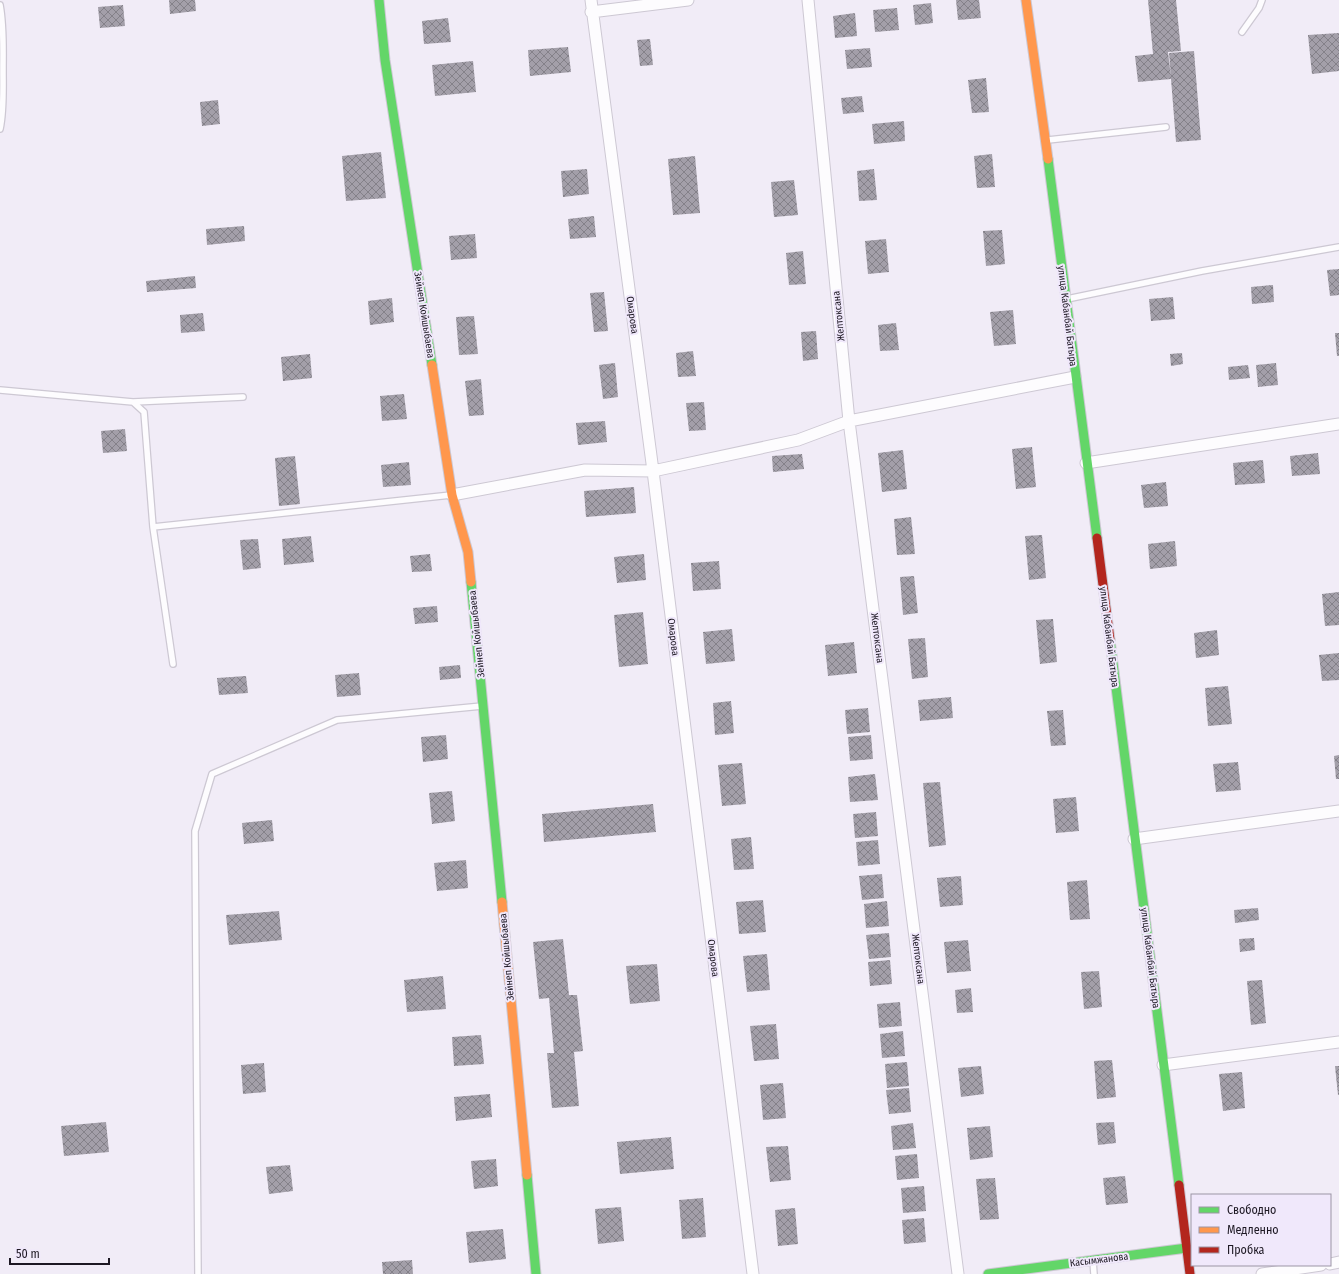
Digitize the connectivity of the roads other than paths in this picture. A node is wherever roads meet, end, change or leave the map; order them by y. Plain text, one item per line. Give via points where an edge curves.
1 (379, 0) edge
2 (591, 0) edge
3 (688, 0) edge
4 (808, 0) edge
5 (1026, 0) edge
6 (1262, 0) edge
7 (0, 5) edge
8 (591, 12) junction
9 (1242, 32) dead end
10 (1166, 127) dead end
11 (0, 129) edge
12 (1046, 140) junction
13 (1339, 247) edge
14 (1065, 299) junction
15 (1076, 377) junction
16 (0, 390) edge
17 (243, 397) dead end
18 (133, 402) junction
19 (849, 421) junction
20 (1339, 424) edge
21 (1086, 463) junction
22 (653, 471) junction
23 (452, 494) junction
24 (153, 527) junction
25 (173, 664) dead end
26 (484, 706) junction
27 (1339, 810) edge
28 (1134, 839) junction
29 (1339, 1042) edge
30 (1163, 1065) junction
31 (1187, 1248) junction
32 (1093, 1260) junction
33 (1314, 1266) edge
34 (198, 1274) edge
35 (536, 1274) edge
36 (753, 1274) edge
37 (958, 1274) edge
38 (988, 1274) edge
39 (1094, 1274) edge
40 (1190, 1274) edge
41 (1262, 1274) edge

1 - 23 street, Зейнеп Койшыбаева via 385,60
2 - 8 street, Омарова
3 - 8 street
4 - 19 street, Желтоксана
5 - 12 street, улица Кабанбай Батыра
6 - 9 lane
7 - 11 lane via 3,22 3,116
8 - 22 street, Омарова
10 - 12 lane
12 - 14 street, улица Кабанбай Батыра
13 - 14 lane
14 - 15 street, улица Кабанбай Батыра
15 - 19 street
15 - 21 street, улица Кабанбай Батыра
16 - 18 lane
17 - 18 lane
18 - 24 lane via 144,412
19 - 22 street via 798,440
19 - 37 street, Желтоксана
20 - 21 street
21 - 28 street, улица Кабанбай Батыра
22 - 23 street via 585,470
22 - 36 street, Омарова
23 - 24 lane
23 - 26 street, Зейнеп Койшыбаева via 468,552
24 - 25 lane
26 - 34 lane via 337,720 212,774 195,831
26 - 35 street, Зейнеп Койшыбаева
27 - 28 street
28 - 30 street, улица Кабанбай Батыра
29 - 30 street
30 - 31 street, улица Кабанбай Батыра
31 - 32 street, Касымжанова
31 - 40 street, улица Кабанбай Батыра
32 - 38 street, Касымжанова
32 - 39 lane
33 - 41 street

